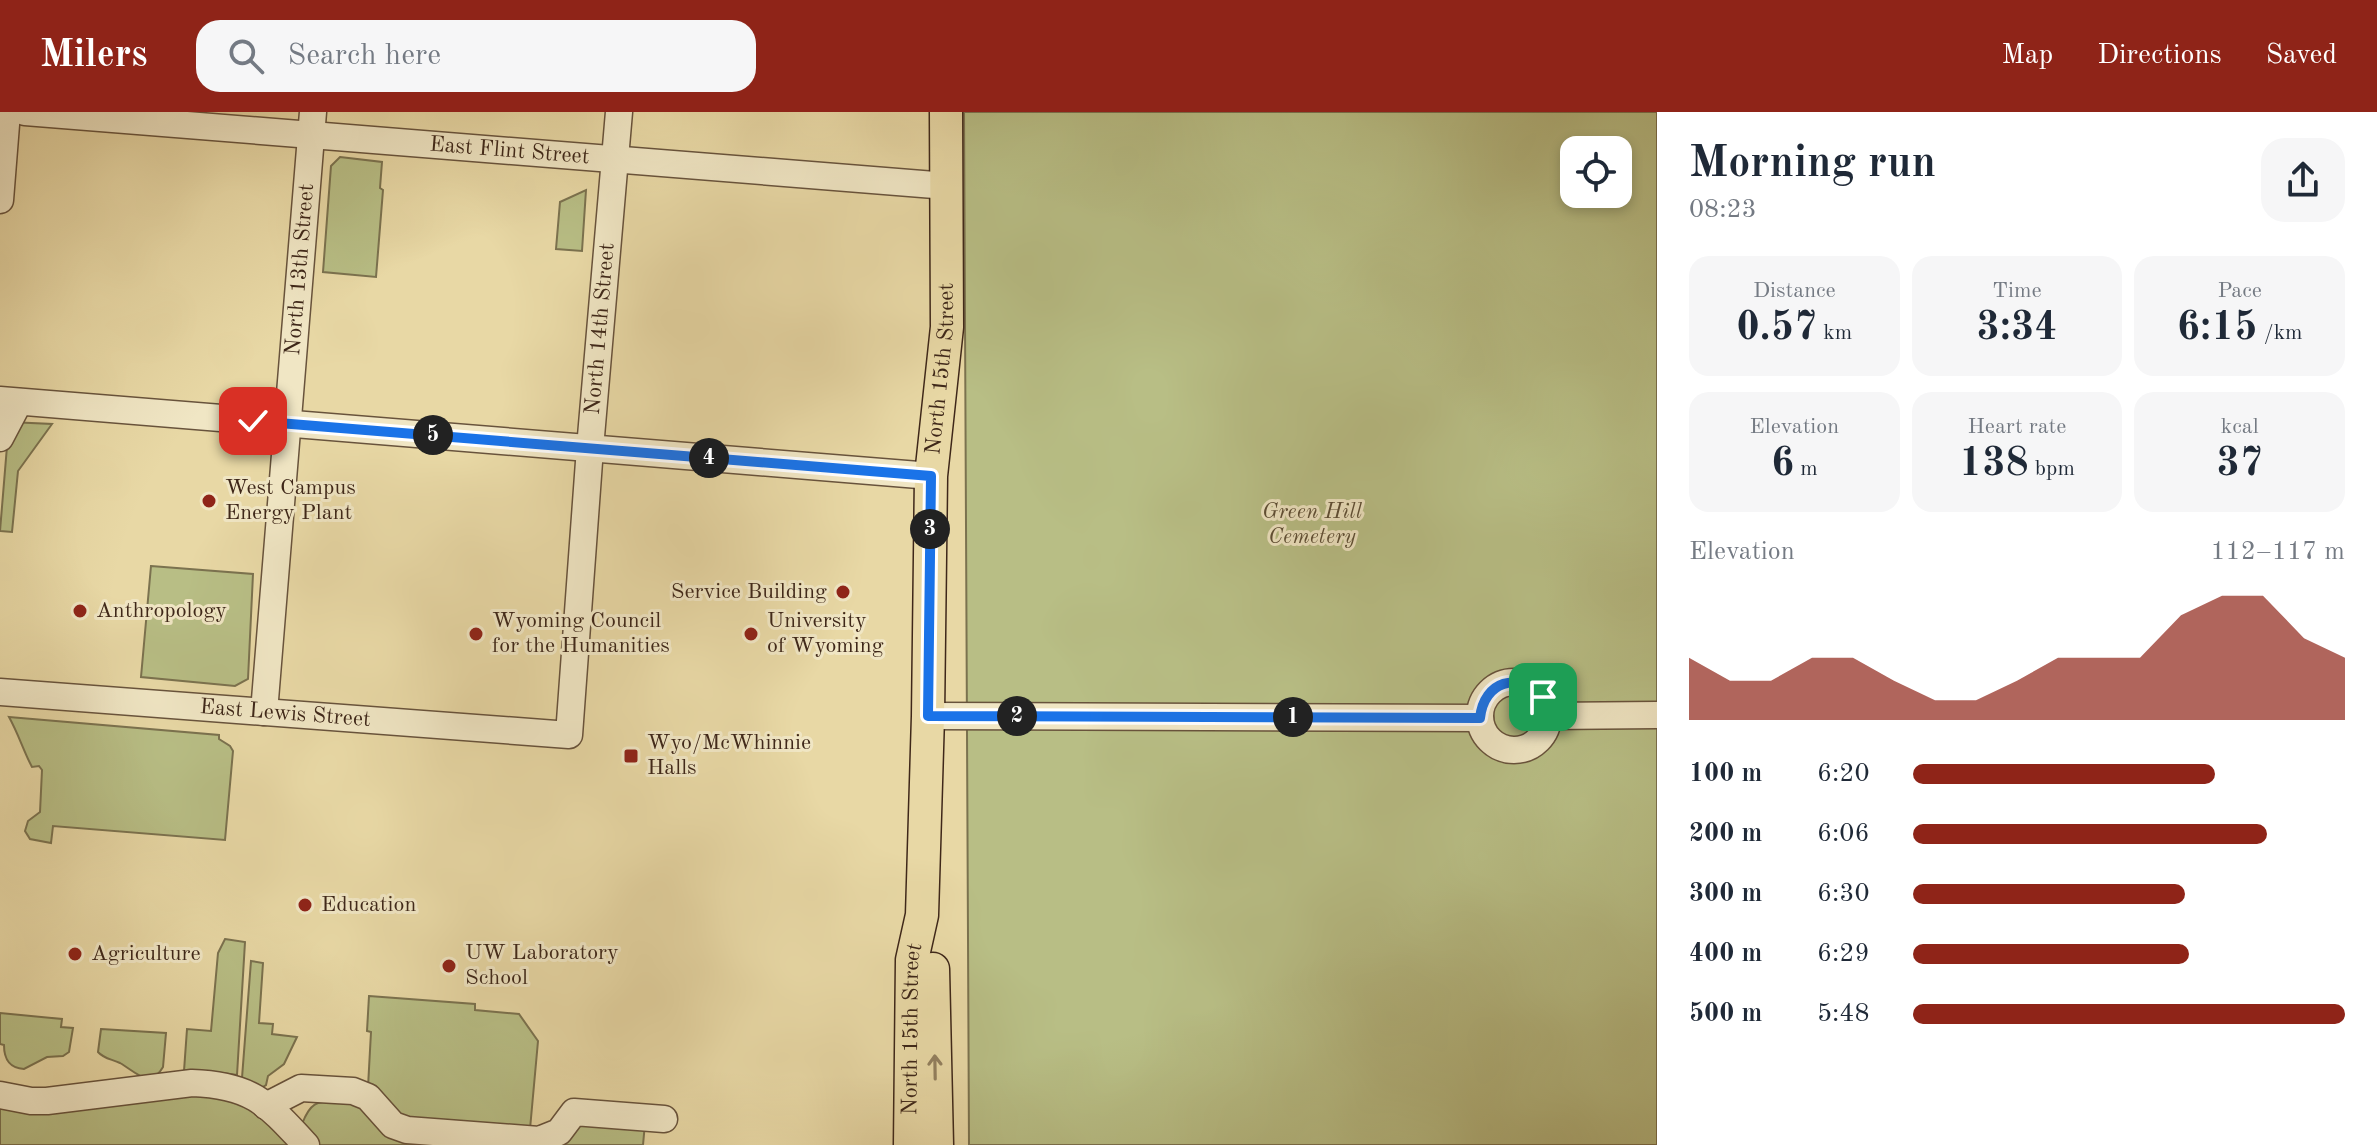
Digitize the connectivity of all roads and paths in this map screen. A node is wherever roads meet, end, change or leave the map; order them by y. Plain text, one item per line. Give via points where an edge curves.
1 (7, 112) edge
2 (25, 112) edge
3 (619, 112) edge
4 (946, 112) edge
5 (312, 124) edge
6 (615, 159) junction
7 (947, 186) junction
8 (0, 200) edge
9 (10, 401) edge
10 (288, 424) junction
11 (0, 438) edge
12 (590, 448) junction
13 (931, 476) junction
14 (0, 692) edge
15 (264, 712) junction
16 (1657, 715) edge
17 (928, 716) junction
18 (1549, 716) junction
19 (1480, 718) junction
20 (569, 735) joint
21 (922, 915) junction
22 (0, 1095) edge
23 (266, 1106) junction
24 (664, 1119) dead end
25 (306, 1145) edge
26 (910, 1145) edge
27 (937, 1145) edge

1 - 8 street
2 - 5 street, East Flint Street
3 - 6 street, North 14th Street
4 - 7 main road, North 15th Street
5 - 6 street, East Flint Street
5 - 10 street, North 13th Street
6 - 7 street, East Flint Street
6 - 12 street, North 14th Street
7 - 13 main road, North 15th Street via 947,327
9 - 10 street
9 - 11 street
10 - 12 street
10 - 15 street, North 13th Street
12 - 13 street
12 - 20 street, North 14th Street
13 - 17 main road, North 15th Street
14 - 15 street, East Lewis Street
15 - 20 street, East Lewis Street
16 - 18 street
17 - 19 street
17 - 21 main road, North 15th Street
18 - 19 street via 1542,736 1515,750 1495,744
18 - 19 street via 1536,690 1509,682 1491,691
21 - 26 main road, North 15th Street via 912,960
27 -> 21 main road, North 15th Street via 933,961
22 - 23 street via 47,1101 213,1083 238,1088
23 - 24 street via 301,1088 353,1091 368,1097 393,1125 407,1130 539,1140 559,1132 574,1112
23 - 25 street

